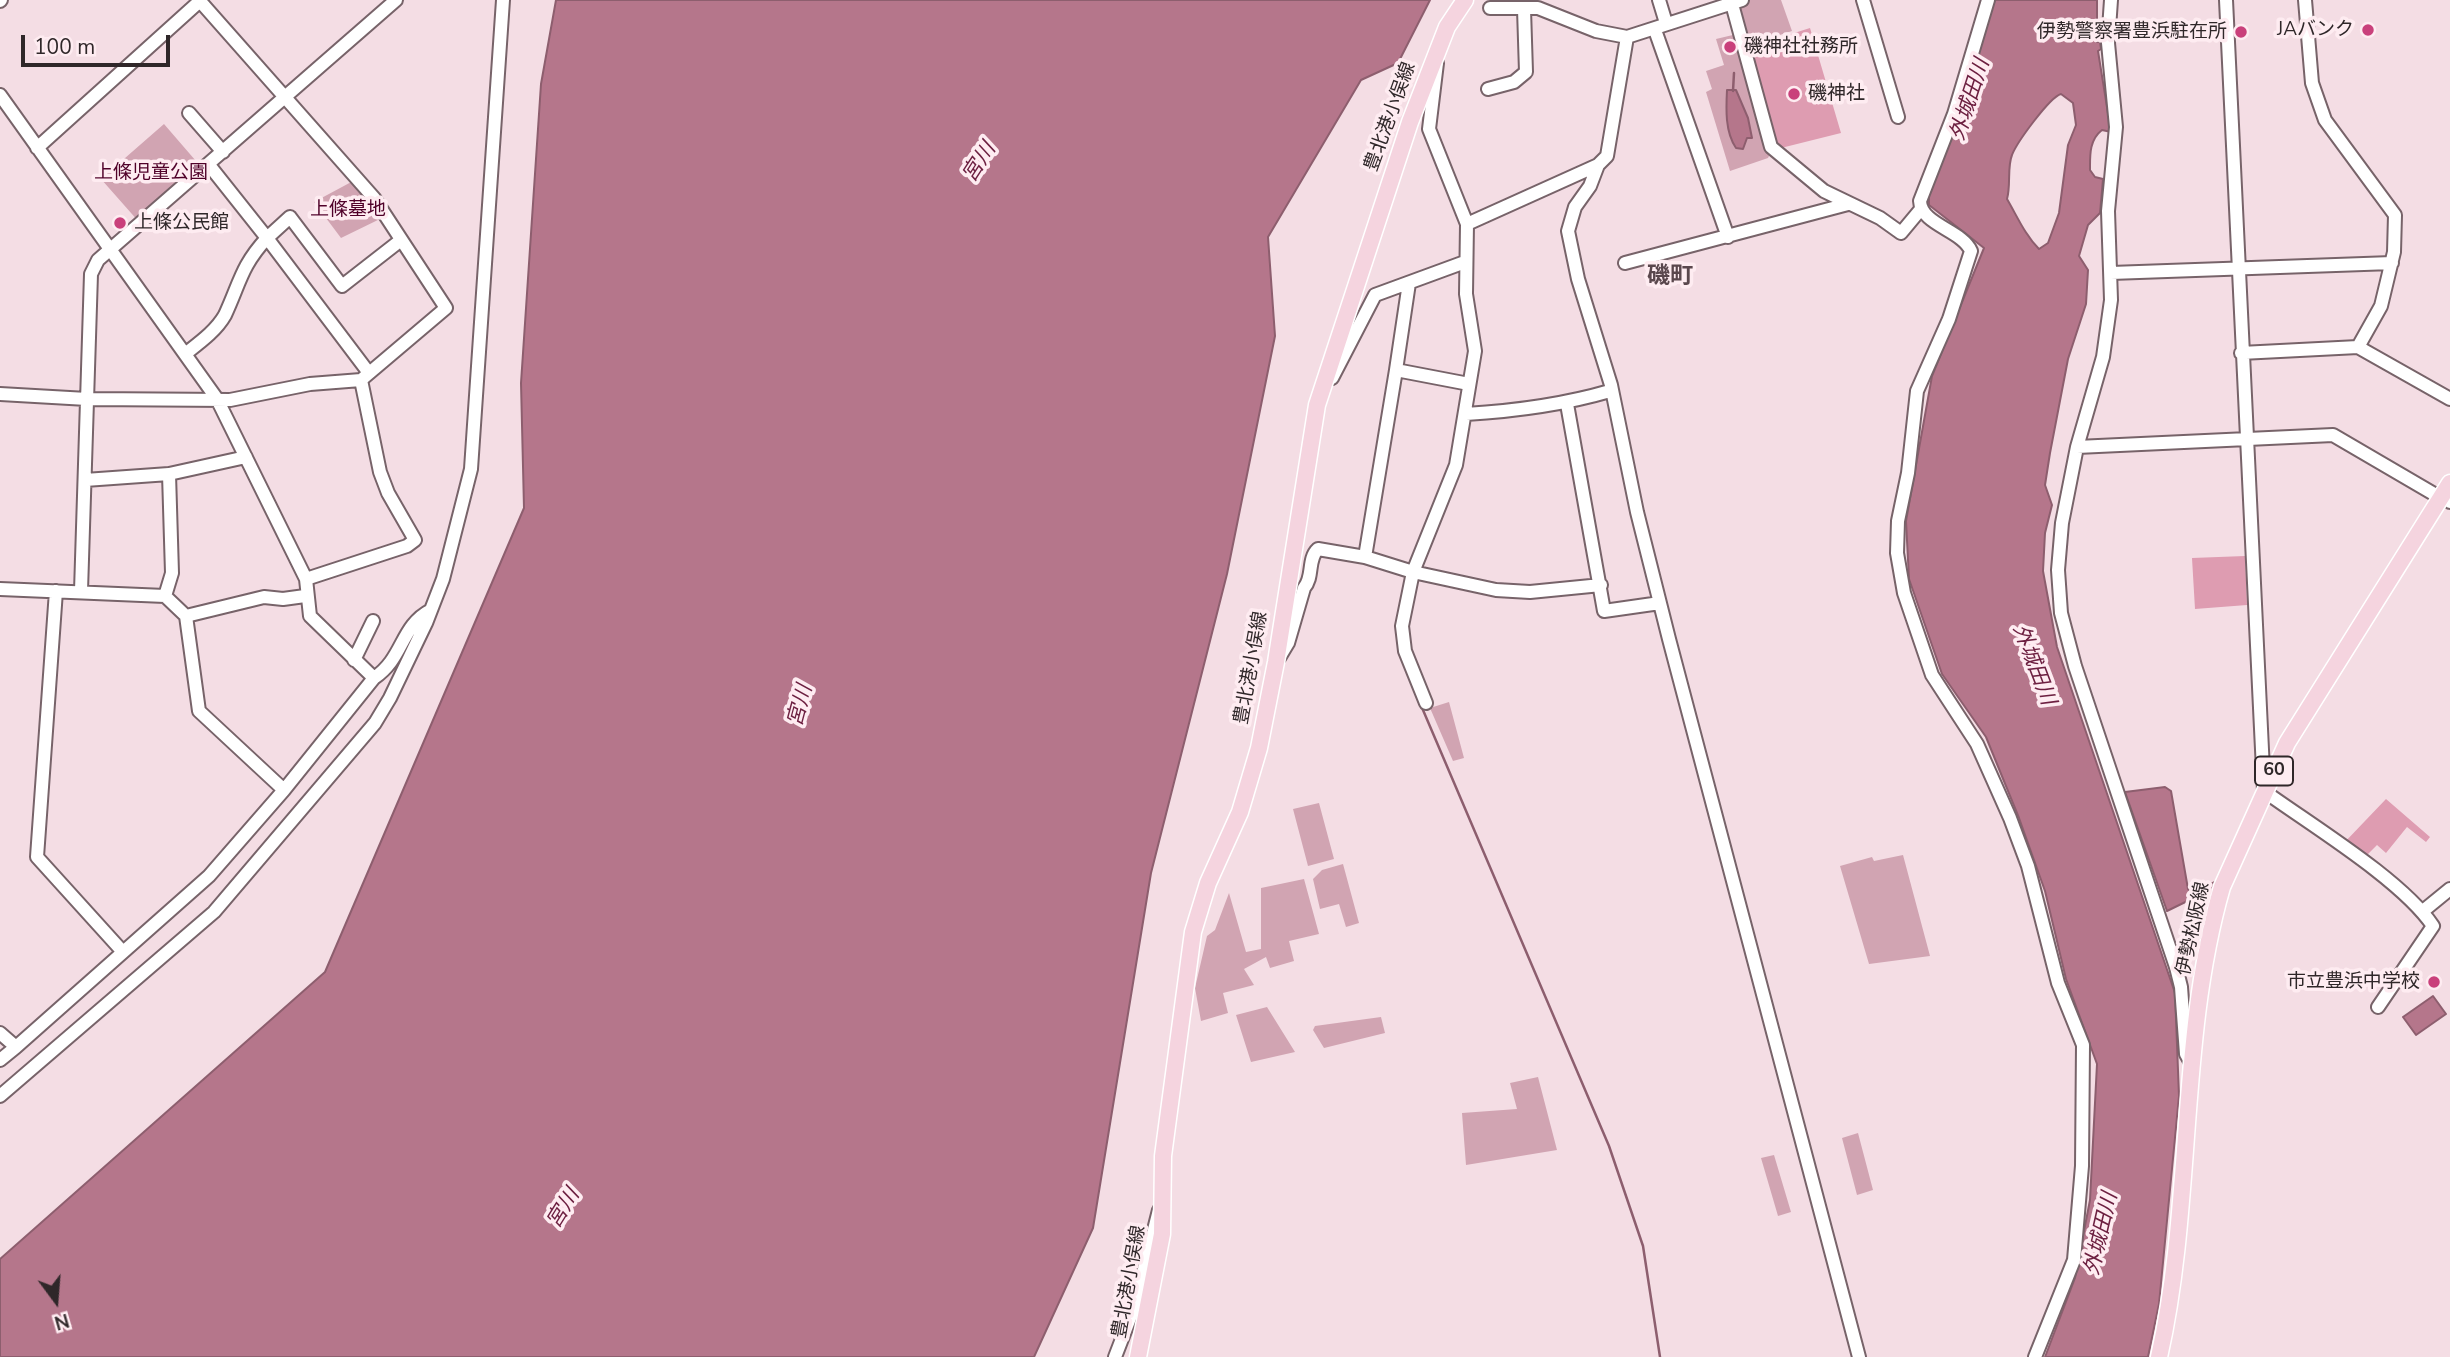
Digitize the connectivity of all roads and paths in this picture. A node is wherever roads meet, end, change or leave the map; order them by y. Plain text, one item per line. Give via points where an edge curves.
1 (200, 0) edge
2 (396, 0) edge
3 (503, 0) edge
4 (1465, 0) edge
5 (1659, 0) edge
6 (1863, 0) edge
7 (1988, 0) edge
8 (2111, 0) edge
9 (2226, 0) edge
10 (2305, 0) edge
11 (1737, 2) edge
12 (1538, 4) edge
13 (1490, 8) dead end
14 (1524, 9) junction
15 (1661, 27) junction
16 (1627, 37) junction
17 (1438, 48) junction
18 (1488, 89) dead end
19 (285, 94) junction
20 (0, 95) edge
21 (189, 113) dead end
22 (1898, 117) dead end
23 (37, 148) junction
24 (223, 152) junction
25 (1598, 164) junction
26 (209, 165) junction
27 (1848, 204) junction
28 (1921, 209) junction
29 (1467, 224) junction
30 (1728, 237) junction
31 (267, 238) junction
32 (401, 240) junction
33 (111, 249) junction
34 (1465, 262) junction
35 (1625, 263) dead end
36 (2392, 263) junction
37 (2238, 268) junction
38 (2111, 273) junction
39 (1409, 283) junction
40 (2358, 347) junction
41 (2241, 353) junction
42 (185, 354) junction
43 (1396, 370) junction
44 (365, 377) junction
45 (1469, 384) junction
46 (1610, 391) junction
47 (0, 394) edge
48 (87, 399) junction
49 (2450, 399) edge
50 (218, 400) junction
51 (1567, 404) junction
52 (1317, 405) junction
53 (1466, 414) junction
54 (2245, 439) junction
55 (2077, 447) junction
56 (246, 457) junction
57 (169, 474) junction
58 (85, 480) junction
59 (2448, 493) edge
60 (1365, 557) junction
61 (1413, 572) junction
62 (306, 579) junction
63 (1601, 585) junction
64 (0, 589) edge
65 (81, 591) junction
66 (56, 592) junction
67 (165, 596) junction
68 (305, 596) junction
69 (1660, 603) junction
70 (431, 610) junction
71 (186, 616) junction
72 (373, 621) dead end
73 (355, 660) junction
74 (1276, 662) junction
75 (374, 678) junction
76 (1426, 703) dead end
77 (284, 790) junction
78 (2264, 790) junction
79 (2450, 889) edge
80 (2423, 911) junction
81 (123, 952) junction
82 (2378, 1006) dead end
83 (0, 1033) edge
84 (16, 1046) junction
85 (0, 1060) edge
86 (2193, 1068) junction
87 (0, 1096) edge
88 (1161, 1201) junction
89 (1115, 1357) edge
90 (1138, 1357) edge
91 (1859, 1357) edge
92 (2035, 1357) edge
93 (2159, 1357) edge

1 - 19 street
1 - 23 street
2 - 19 street
3 - 70 street via 471,469
4 - 17 main road, 豊北港小俣線
5 - 15 street
6 - 22 street
7 - 28 street
8 - 38 street via 2108,43 2116,127 2108,211
9 - 37 street
10 - 36 street via 2312,83 2319,106 2334,136 2393,209
11 - 15 street
11 - 27 street via 1771,147 1803,176
12 - 14 street
12 - 16 street via 1596,31
13 - 14 street
14 - 18 street via 1526,72 1514,82
15 - 16 street
15 - 30 street
16 - 25 street via 1613,132 1607,156
17 - 29 street via 1429,129
17 - 52 main road, 豊北港小俣線
19 - 24 street
19 - 32 street via 374,198
20 - 23 street
21 - 24 street
23 - 33 street
24 - 26 street
25 - 29 street
25 - 46 street via 1569,220 1568,231
26 - 31 street
26 - 33 street
27 - 28 street via 1901,233
27 - 30 street
28 - 92 street via 1971,251 1915,399 1898,521 1900,577 1932,675 1977,744 2010,818 2028,866 2058,983 2085,1055 2074,1260
29 - 34 street
30 - 35 street
31 - 32 street via 290,217 345,291
31 - 42 street via 240,273 224,315
31 - 44 street
32 - 44 street via 446,308
33 - 42 street
33 - 48 street via 91,274
34 - 39 street
34 - 45 street via 1475,351
36 - 37 street
36 - 40 street via 2381,306
37 - 38 street
37 - 41 street
38 - 55 street via 2103,357
39 - 43 street
39 - 52 street via 1374,295
40 - 41 street
40 - 49 street
41 - 54 street
42 - 50 street
43 - 45 street
43 - 60 street
44 - 50 street
44 - 62 street via 380,472 415,540
45 - 53 street
46 - 51 street
46 - 69 street
47 - 48 street
48 - 50 street
48 - 58 street
50 - 56 street
51 - 53 street
51 - 63 street
52 - 74 main road, 豊北港小俣線
53 - 61 street via 1448,489
54 - 55 street
54 - 59 street via 2333,435 2434,494
54 - 78 street
55 - 86 street via 2059,558 2061,613 2090,714 2176,967 2186,1054
56 - 57 street
56 - 62 street
57 - 58 street
57 - 67 street via 172,573
58 - 65 street
59 - 78 main road, 伊勢松阪線 / 60 via 2308,707
60 - 61 street
60 - 74 street via 1318,549 1314,553 1308,583
61 - 63 street via 1496,590 1530,592
61 - 76 street via 1402,634
62 - 68 street
63 - 69 street via 1604,611
64 - 66 street
65 - 66 street
65 - 67 street
66 - 81 street via 37,857
67 - 71 street
68 - 71 street via 264,597
68 - 73 street via 310,616
69 - 91 street
70 - 75 street via 417,617 390,667
70 - 87 street via 375,723 256,866 214,912
71 - 77 street via 199,711
72 - 73 street
73 - 75 street
74 - 88 main road, 豊北港小俣線 via 1240,812 1195,923
75 - 77 street
77 - 81 street via 209,876
78 - 80 street
78 - 86 main road, 伊勢松阪線 / 60 via 2215,910
79 - 80 street
80 - 82 street via 2433,926
81 - 84 street
83 - 84 street
84 - 85 street
86 - 93 main road, 伊勢松阪線 / 60 via 2172,1292
88 - 89 street via 1135,1305
88 - 90 main road, 豊北港小俣線 via 1162,1234

